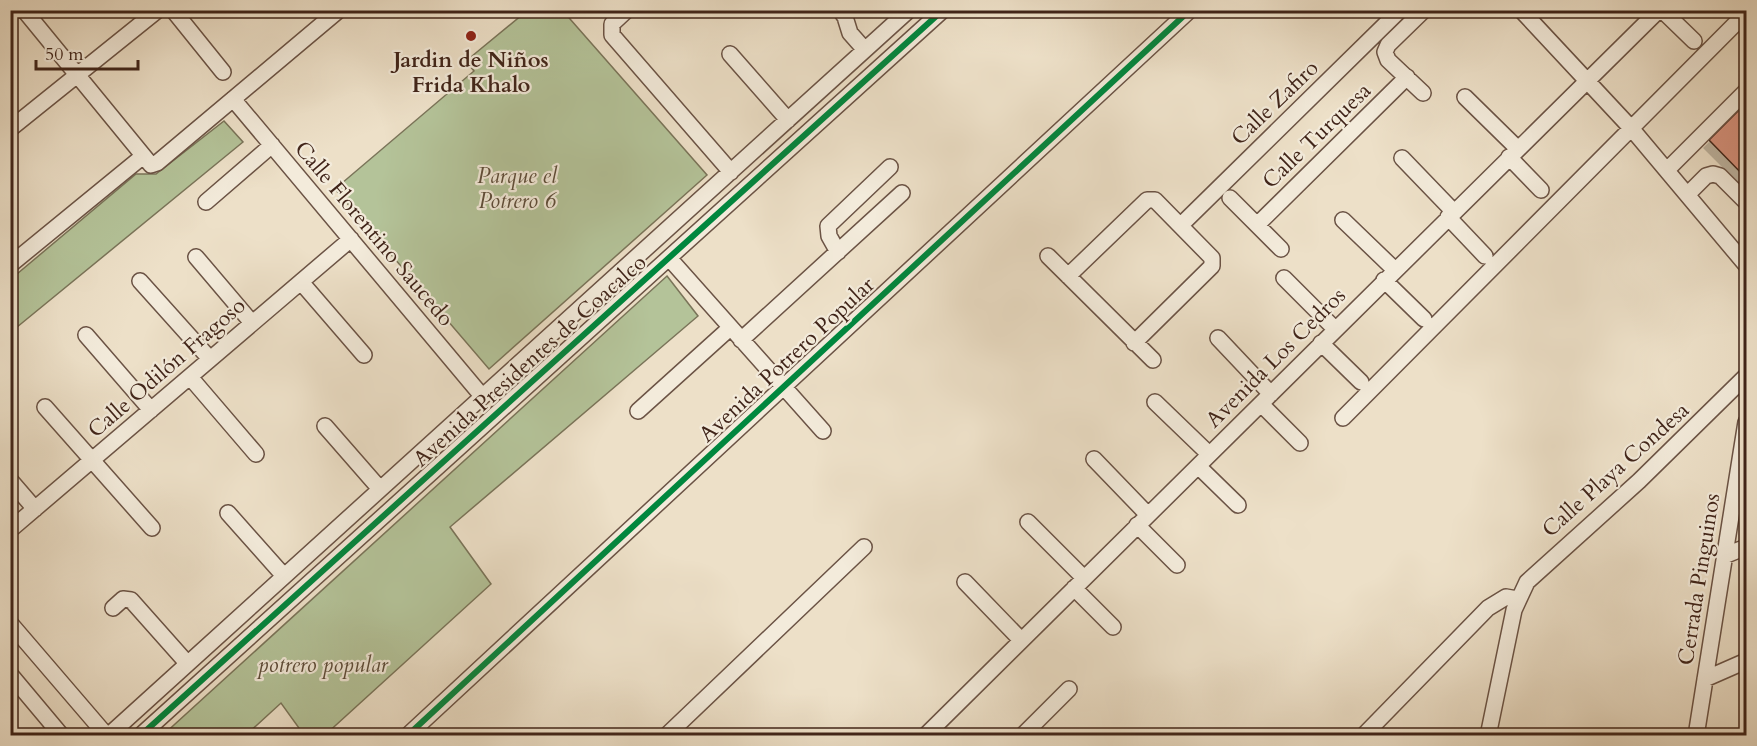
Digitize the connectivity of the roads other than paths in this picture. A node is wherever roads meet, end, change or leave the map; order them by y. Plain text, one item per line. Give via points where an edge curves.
1 (24, 10) edge
2 (158, 10) edge
3 (173, 10) edge
4 (339, 10) edge
5 (627, 10) edge
6 (840, 10) edge
7 (909, 10) edge
8 (943, 10) edge
9 (1190, 10) edge
10 (1400, 10) edge
11 (1424, 10) edge
12 (1525, 12) edge
13 (1656, 12) edge
14 (1746, 13) edge
15 (609, 20) edge
16 (1694, 41) dead end
17 (865, 50) junction
18 (730, 54) dead end
19 (223, 72) dead end
20 (76, 75) junction
21 (1407, 78) junction
22 (1586, 81) junction
23 (1746, 91) edge
24 (1423, 93) dead end
25 (1465, 97) dead end
26 (233, 99) junction
27 (788, 120) junction
28 (1632, 128) junction
29 (10, 129) edge
30 (272, 145) junction
31 (1513, 153) junction
32 (142, 157) junction
33 (1402, 158) dead end
34 (890, 167) dead end
35 (1668, 170) junction
36 (731, 172) junction
37 (1541, 190) dead end
38 (902, 193) dead end
39 (1689, 194) junction
40 (1230, 198) dead end
41 (206, 202) dead end
42 (1746, 202) edge
43 (1451, 215) junction
44 (1343, 220) dead end
45 (1181, 225) junction
46 (1257, 225) junction
47 (351, 239) junction
48 (1281, 249) dead end
49 (838, 252) junction
50 (1048, 256) dead end
51 (1485, 256) dead end
52 (196, 257) dead end
53 (669, 258) junction
54 (10, 265) edge
55 (1746, 265) edge
56 (1389, 275) junction
57 (1068, 276) junction
58 (1284, 278) dead end
59 (140, 281) dead end
60 (301, 282) junction
61 (594, 296) junction
62 (609, 312) junction
63 (1424, 319) dead end
64 (252, 323) junction
65 (730, 328) junction
66 (1335, 329) junction
67 (86, 334) dead end
68 (1218, 338) dead end
69 (741, 340) junction
70 (1134, 343) junction
71 (1322, 343) junction
72 (364, 355) dead end
73 (210, 359) junction
74 (1153, 360) dead end
75 (1746, 376) edge
76 (189, 377) junction
77 (1361, 382) dead end
78 (783, 387) junction
79 (482, 396) junction
80 (1266, 399) junction
81 (1155, 402) dead end
82 (45, 407) dead end
83 (151, 410) junction
84 (638, 411) dead end
85 (1342, 418) dead end
86 (325, 426) dead end
87 (1746, 427) edge
88 (823, 431) dead end
89 (1300, 443) dead end
90 (256, 454) dead end
91 (1094, 459) dead end
92 (93, 460) junction
93 (1203, 460) junction
94 (10, 480) edge
95 (380, 489) junction
96 (1238, 505) dead end
97 (35, 509) junction
98 (228, 513) dead end
99 (346, 519) junction
100 (1142, 520) junction
101 (1028, 522) dead end
102 (152, 528) dead end
103 (10, 530) edge
104 (362, 535) junction
105 (864, 547) dead end
106 (1746, 547) edge
107 (1724, 556) junction
108 (1177, 565) dead end
109 (284, 576) junction
110 (965, 582) dead end
111 (1079, 583) junction
112 (1517, 599) junction
113 (113, 608) dead end
114 (10, 623) edge
115 (1113, 627) dead end
116 (1022, 640) junction
117 (1746, 661) edge
118 (187, 663) junction
119 (10, 674) edge
120 (1704, 679) junction
121 (1069, 689) dead end
122 (62, 735) edge
123 (107, 735) edge
124 (140, 735) edge
125 (407, 735) edge
126 (666, 735) edge
127 (925, 735) edge
128 (1022, 735) edge
129 (1363, 735) edge
130 (1488, 735) edge
131 (1696, 735) edge

1 - 20 street
2 - 20 street
3 - 19 street
4 - 26 street
5 - 15 street
6 - 17 street via 850,33
7 - 17 street, Avenida Presidentes de Coacalco
8 - 53 street, Avenida Presidentes de Coacalco
9 - 78 street, Avenida Potrero Popular
10 - 45 street, Calle Zafiro
11 - 21 street via 1386,49 1388,60
12 - 22 street
13 - 16 street
13 - 22 street, Avenida Los Cedros
14 - 28 street
15 - 36 street via 612,35
17 - 27 street, Avenida Presidentes de Coacalco
18 - 27 street
20 - 29 street
20 - 32 street
21 - 24 street
21 - 46 street, Calle Turquesa
22 - 28 street
22 - 31 street, Avenida Los Cedros
23 - 35 street
25 - 31 street
26 - 30 street, Calle Florentino Saucedo
26 - 32 street via 155,164
27 - 36 street, Avenida Presidentes de Coacalco
28 - 35 street
28 - 85 street
30 - 41 street
30 - 47 street, Calle Florentino Saucedo
31 - 37 street
31 - 43 street, Avenida Los Cedros
32 - 54 street
33 - 43 street
34 - 49 street via 828,226 828,236
35 - 39 street
36 - 61 street, Avenida Presidentes de Coacalco
38 - 49 street
39 - 42 street via 1713,174 1720,176
39 - 55 street
40 - 46 street
43 - 51 street
43 - 56 street, Avenida Los Cedros
44 - 56 street
45 - 57 street via 1158,202 1147,200
45 - 70 street via 1212,258 1212,266
46 - 48 street
47 - 60 street, Calle Odilón Fragoso
47 - 79 street, Calle Florentino Saucedo
49 - 69 street
50 - 57 street
52 - 64 street
53 - 62 street, Avenida Presidentes de Coacalco
53 - 65 street
56 - 63 street
56 - 66 street, Avenida Los Cedros
57 - 70 street
58 - 66 street
59 - 73 street
60 - 64 street, Calle Odilón Fragoso
60 - 72 street
61 - 62 street
61 - 79 street, Avenida Presidentes de Coacalco
62 - 104 street, Avenida Presidentes de Coacalco
64 - 73 street, Calle Odilón Fragoso
65 - 69 street
65 - 84 street
66 - 71 street, Avenida Los Cedros
67 - 83 street
68 - 80 street
69 - 78 street
70 - 74 street
71 - 77 street
71 - 80 street, Avenida Los Cedros
73 - 76 street, Calle Odilón Fragoso
75 - 112 street, Calle Playa Condesa via 1634,487 1549,560 1527,582
76 - 83 street, Calle Odilón Fragoso
76 - 90 street
78 - 88 street
78 - 125 street, Avenida Potrero Popular
79 - 95 street, Avenida Presidentes de Coacalco
80 - 89 street
80 - 93 street, Avenida Los Cedros
81 - 93 street
82 - 92 street
83 - 92 street, Calle Odilón Fragoso
86 - 95 street
87 - 107 street, Cerrada Pinguinos
91 - 100 street
92 - 97 street, Calle Odilón Fragoso
92 - 102 street
93 - 96 street
93 - 100 street, Avenida Los Cedros
94 - 97 street
95 - 99 street, Avenida Presidentes de Coacalco
97 - 103 street, Calle Odilón Fragoso
98 - 109 street
99 - 104 street
99 - 109 street, Avenida Presidentes de Coacalco
100 - 108 street
100 - 111 street, Avenida Los Cedros
101 - 111 street
104 - 124 street, Avenida Presidentes de Coacalco
105 - 126 street
106 - 107 street
107 - 120 street, Cerrada Pinguinos
109 - 118 street, Avenida Presidentes de Coacalco
110 - 116 street
111 - 115 street
111 - 116 street, Avenida Los Cedros
112 - 129 street via 1506,597 1488,608
112 - 130 street
113 - 118 street via 123,599 131,600
114 - 123 street
116 - 127 street, Avenida Los Cedros
117 - 120 street
118 - 123 street, Avenida Presidentes de Coacalco
119 - 122 street
120 - 131 street, Cerrada Pinguinos
121 - 128 street

